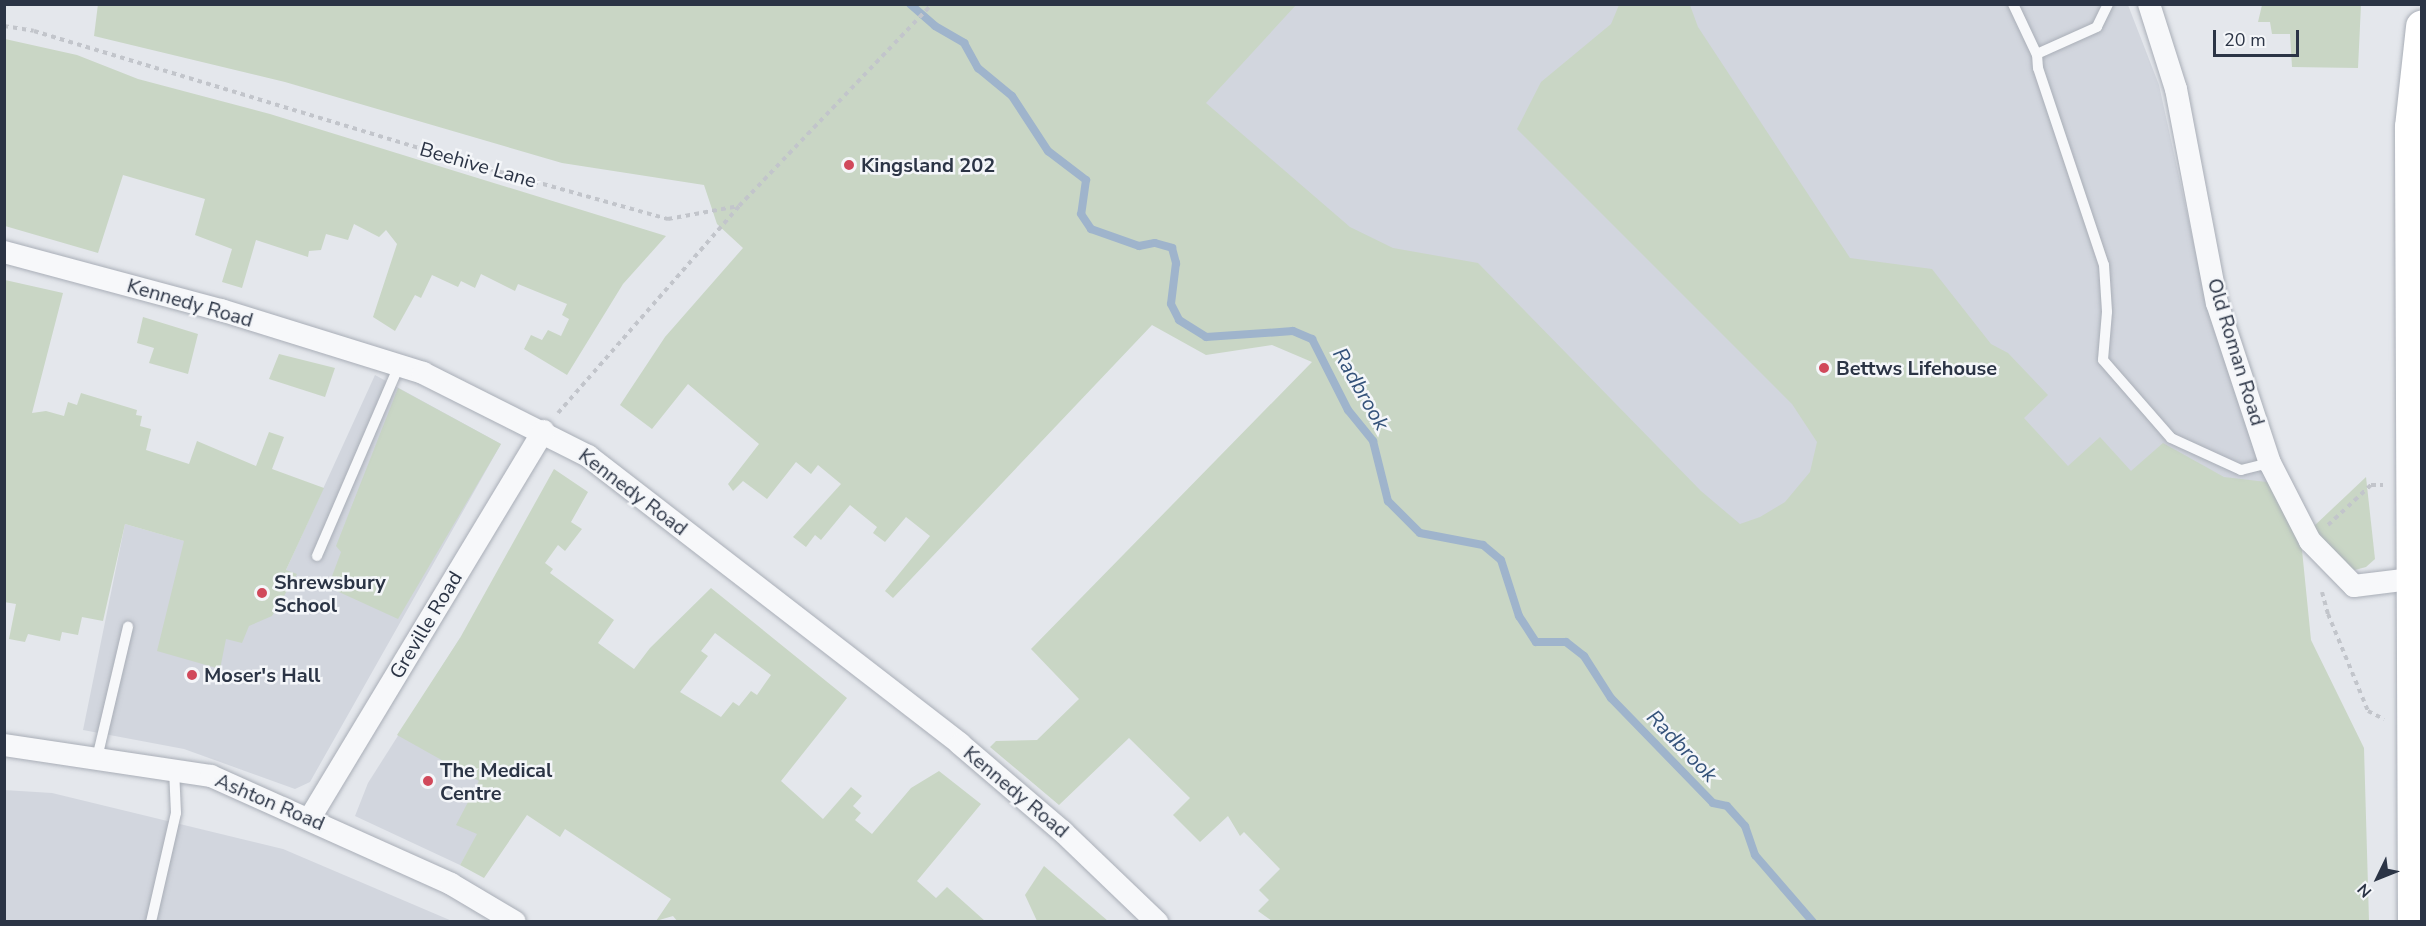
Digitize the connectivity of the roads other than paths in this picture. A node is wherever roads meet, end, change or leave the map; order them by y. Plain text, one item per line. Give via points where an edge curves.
1 (2108, 4) edge
2 (2149, 4) edge
3 (2015, 5) edge
4 (2421, 27) edge
5 (2037, 55) junction
6 (2416, 127) edge
7 (4, 252) edge
8 (399, 366) junction
9 (543, 431) junction
10 (2270, 463) junction
11 (317, 556) dead end
12 (2410, 579) junction
13 (128, 627) dead end
14 (2416, 642) edge
15 (4, 745) edge
16 (97, 758) junction
17 (174, 768) junction
18 (2417, 779) edge
19 (310, 818) junction
20 (151, 921) edge
21 (514, 921) edge
22 (1157, 921) edge
23 (2414, 921) edge

1 - 5 lane via 2097,27 2045,47
2 - 10 street, Old Roman Road via 2176,88 2217,303
3 - 5 lane
4 - 6 main road
5 - 10 lane via 2104,265 2108,312 2103,360 2171,438 2241,470
6 - 12 main road
7 - 8 street, Kennedy Road via 221,310
8 - 9 street, Kennedy Road via 423,373
8 - 11 lane
9 - 19 street, Greville Road
9 - 22 street, Kennedy Road via 588,456 960,744 1062,831
10 - 12 street, Old Roman Road via 2310,541 2354,586
12 - 14 main road
13 - 16 lane
14 - 18 main road
15 - 16 street, Ashton Road
16 - 17 street, Ashton Road
17 - 19 street, Ashton Road via 211,776
17 - 20 lane via 176,813
18 - 23 main road
19 - 21 street, Ashton Road via 451,884

